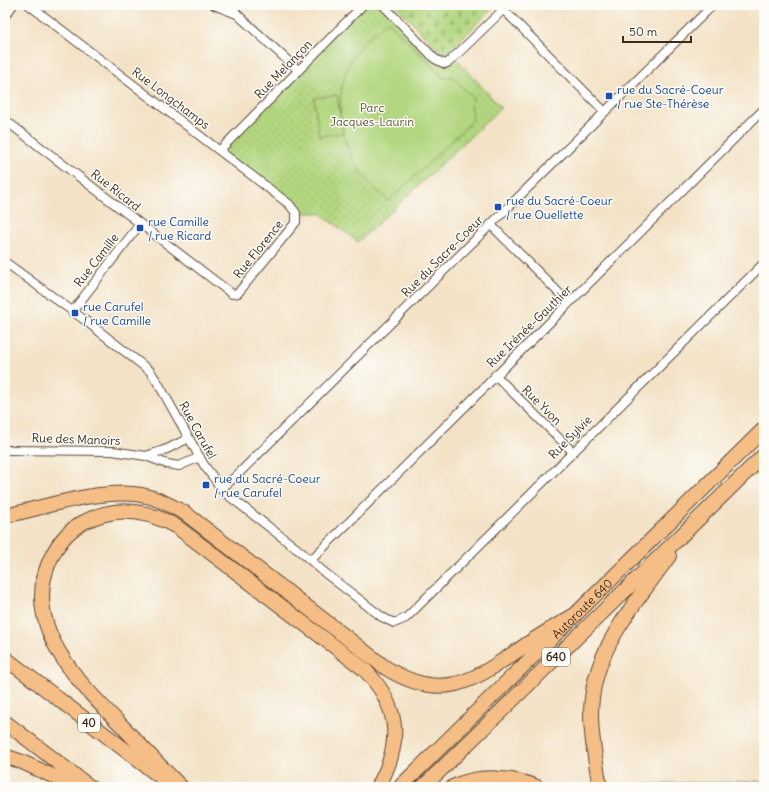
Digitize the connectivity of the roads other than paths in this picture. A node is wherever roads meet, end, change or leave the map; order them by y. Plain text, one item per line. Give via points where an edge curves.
1 (13, 5) edge
2 (29, 5) edge
3 (214, 5) edge
4 (231, 5) edge
5 (363, 5) edge
6 (383, 5) edge
7 (713, 5) edge
8 (506, 7) edge
9 (238, 15) junction
10 (5, 16) edge
11 (298, 70) junction
12 (764, 109) edge
13 (605, 112) junction
14 (5, 120) edge
15 (220, 150) junction
16 (296, 213) joint
17 (140, 224) junction
18 (491, 225) junction
19 (5, 262) edge
20 (764, 263) edge
21 (232, 294) joint
22 (569, 303) junction
23 (72, 312) junction
24 (495, 375) junction
25 (764, 429) edge
26 (189, 438) junction
27 (5, 450) edge
28 (572, 451) junction
29 (764, 455) edge
30 (146, 456) junction
31 (200, 457) junction
32 (221, 490) junction
33 (5, 516) edge
34 (690, 527) junction
35 (311, 560) junction
36 (575, 615) junction
37 (391, 622) joint
38 (5, 658) edge
39 (5, 722) edge
40 (5, 756) edge
41 (77, 787) edge
42 (90, 787) edge
43 (173, 787) edge
44 (181, 787) edge
45 (378, 787) edge
46 (400, 787) edge
47 (423, 787) edge
48 (453, 787) edge
49 (537, 787) edge
50 (600, 787) edge

1 - 10 street
2 - 15 street, Rue Longchamps
3 - 9 street
4 - 9 street
5 - 11 street, Rue Melançon
6 - 8 street via 435,59 445,64
7 - 13 street, Rue du Sacre-Coeur
8 - 13 street
9 - 11 street
11 - 15 street, Rue Melançon
12 - 22 street, Rue Irénée-Gauthier
13 - 18 street, Rue du Sacre-Coeur
14 - 17 street, Rue Ricard
15 - 16 street, Rue Longchamps via 290,204
16 - 21 street, Rue Florence via 296,222 238,293
17 - 21 street, Rue Ricard
17 - 23 street, Rue Camille
18 - 22 street
18 - 32 street, Rue du Sacre-Coeur
19 - 23 street, Rue Carufel
20 - 28 street, Rue Sylvie
22 - 24 street, Rue Irénée-Gauthier
23 - 26 street, Rue Carufel via 154,376
24 - 28 street, Rue Yvon
24 - 35 street, Rue Irénée-Gauthier
25 - 36 highway, Autoroute 640 / 640
26 - 30 street, Rue des Manoirs
26 - 31 street, Rue Carufel
27 - 30 street, Rue des Manoirs via 112,451
28 - 37 street, Rue Sylvie via 406,618 399,622
29 - 34 highway, Autoroute 640 / 640
30 - 31 street, Rue des Manoirs via 180,466
31 - 32 street, Rue Carufel
32 - 35 street, Rue Carufel
33 - 36 highway via 107,493 138,494 161,500 185,513 386,668 407,680 423,684 454,685 472,680
34 - 47 highway, Autoroute 640 / 640
34 - 50 highway via 618,628 600,663 591,713
35 - 37 street, Rue Carufel
36 - 46 highway, Autoroute 640 / 640
38 - 43 highway, 40
39 - 42 highway
40 - 41 highway
44 - 45 highway via 82,685 61,655 44,615 43,582 54,552 65,536 75,528 105,514 123,511 142,512 177,527 364,669 383,692 394,724 391,759
48 - 49 highway via 471,781 497,778 521,781

